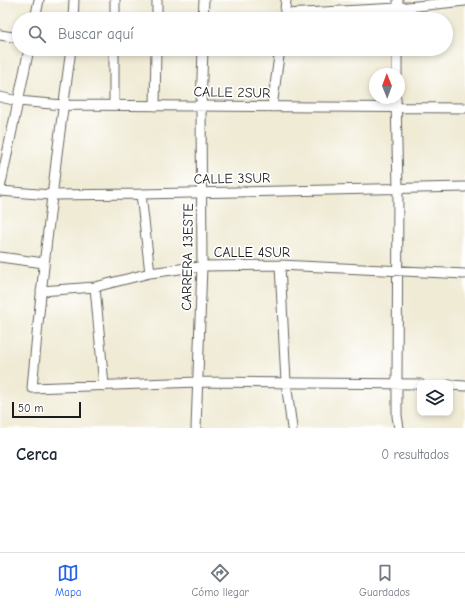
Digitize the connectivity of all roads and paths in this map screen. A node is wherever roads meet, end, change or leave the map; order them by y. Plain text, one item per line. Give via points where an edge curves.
1 (39, 0) edge
2 (74, 0) edge
3 (115, 0) edge
4 (157, 0) edge
5 (204, 0) edge
6 (286, 0) edge
7 (465, 1) edge
8 (398, 4) edge
9 (36, 12) edge
10 (73, 12) edge
11 (115, 12) edge
12 (157, 12) edge
13 (204, 12) edge
14 (285, 12) edge
15 (328, 12) edge
16 (0, 35) edge
17 (12, 37) edge
18 (28, 56) edge
19 (70, 56) edge
20 (114, 56) edge
21 (156, 56) edge
22 (203, 56) edge
23 (279, 56) edge
24 (397, 56) edge
25 (397, 68) edge
26 (0, 97) edge
27 (18, 101) junction
28 (396, 104) edge
29 (63, 105) junction
30 (114, 105) junction
31 (155, 106) junction
32 (201, 106) junction
33 (272, 107) junction
34 (396, 108) junction
35 (465, 108) edge
36 (3, 158) edge
37 (465, 187) edge
38 (0, 190) edge
39 (398, 190) junction
40 (202, 193) junction
41 (141, 194) junction
42 (51, 195) junction
43 (0, 257) edge
44 (44, 263) junction
45 (280, 265) junction
46 (202, 266) junction
47 (398, 271) junction
48 (150, 274) junction
49 (465, 274) edge
50 (95, 287) junction
51 (40, 291) junction
52 (198, 382) junction
53 (286, 382) junction
54 (397, 382) junction
55 (417, 384) edge
56 (453, 385) edge
57 (104, 386) junction
58 (465, 386) edge
59 (196, 428) edge
60 (292, 428) edge
61 (399, 428) edge

1 - 9 street
2 - 10 street
3 - 11 street
4 - 12 street
5 - 13 street
6 - 14 street
7 - 8 street
8 - 15 street
16 - 17 street
18 - 27 street
19 - 29 street
20 - 30 street
21 - 31 street
22 - 32 street, CARRERA 13ESTE
23 - 33 street
24 - 25 street
26 - 27 street, CALLE 2SUR
27 - 29 street, CALLE 2SUR
27 - 36 street
28 - 34 street
29 - 30 street, CALLE 2SUR
29 - 42 street
30 - 31 street, CALLE 2SUR
31 - 32 street, CALLE 2SUR
32 - 33 street, CALLE 2SUR
32 - 40 street, CARRERA 13ESTE
33 - 34 street, CALLE 2SUR
34 - 35 street, CALLE 2SUR
34 - 39 street
36 - 38 street
37 - 39 street, CALLE 3SUR
38 - 42 street, CALLE 3SUR
39 - 40 street, CALLE 3SUR
39 - 47 street
40 - 41 street, CALLE 3SUR
40 - 46 street, CARRERA 13ESTE
41 - 42 street, CALLE 3SUR
41 - 48 street
42 - 44 street
43 - 44 street
44 - 51 street
45 - 46 street, CALLE 4SUR
45 - 47 street, CALLE 4SUR
45 - 53 street
46 - 48 street, CALLE 4SUR
46 - 52 street, CARRERA 13ESTE
47 - 49 street, CALLE 4SUR
47 - 54 street
48 - 50 street, CALLE 4SUR
50 - 51 street, CALLE 4SUR
50 - 57 street
51 - 57 street via 32,388
52 - 53 street
52 - 57 street
52 - 59 street, CARRERA 13ESTE
53 - 54 street
53 - 60 street
54 - 55 street
54 - 61 street
56 - 58 street

